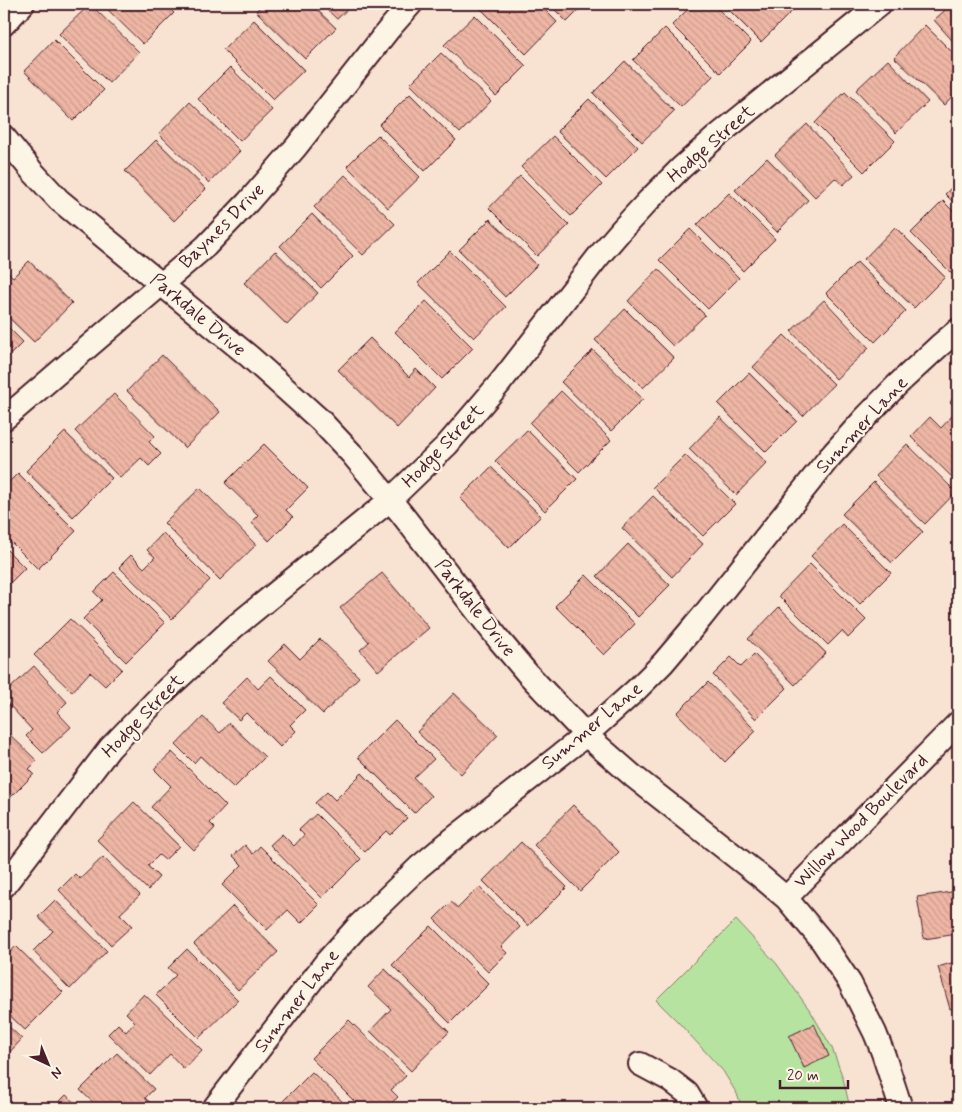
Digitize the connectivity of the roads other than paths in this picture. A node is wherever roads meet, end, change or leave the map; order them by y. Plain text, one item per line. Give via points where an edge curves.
1 (23, 4) edge
2 (411, 4) edge
3 (880, 4) edge
4 (4, 24) edge
5 (4, 137) edge
6 (161, 284) junction
7 (958, 330) edge
8 (4, 420) edge
9 (390, 500) junction
10 (958, 723) edge
11 (586, 735) junction
12 (4, 886) edge
13 (786, 898) junction
14 (640, 1064) dead end
15 (214, 1108) edge
16 (696, 1108) edge
17 (900, 1108) edge

1 - 4 street
2 - 6 street, Baynes Drive via 254,195 206,246
3 - 9 street, Hodge Street via 716,137 648,201 598,257 476,413
5 - 6 street, Parkdale Drive via 59,200
6 - 8 street, Baynes Drive
6 - 9 street, Parkdale Drive via 320,420
7 - 11 street, Summer Lane via 864,418 663,663
9 - 11 street, Parkdale Drive via 500,641
9 - 12 street, Hodge Street via 234,627 168,688 110,748
10 - 13 street, Willow Wood Boulevard
11 - 13 street, Parkdale Drive
11 - 15 street, Summer Lane via 434,855 359,926 326,962
13 - 17 street, Parkdale Drive via 850,983 875,1032
14 - 16 street via 676,1084 687,1093

